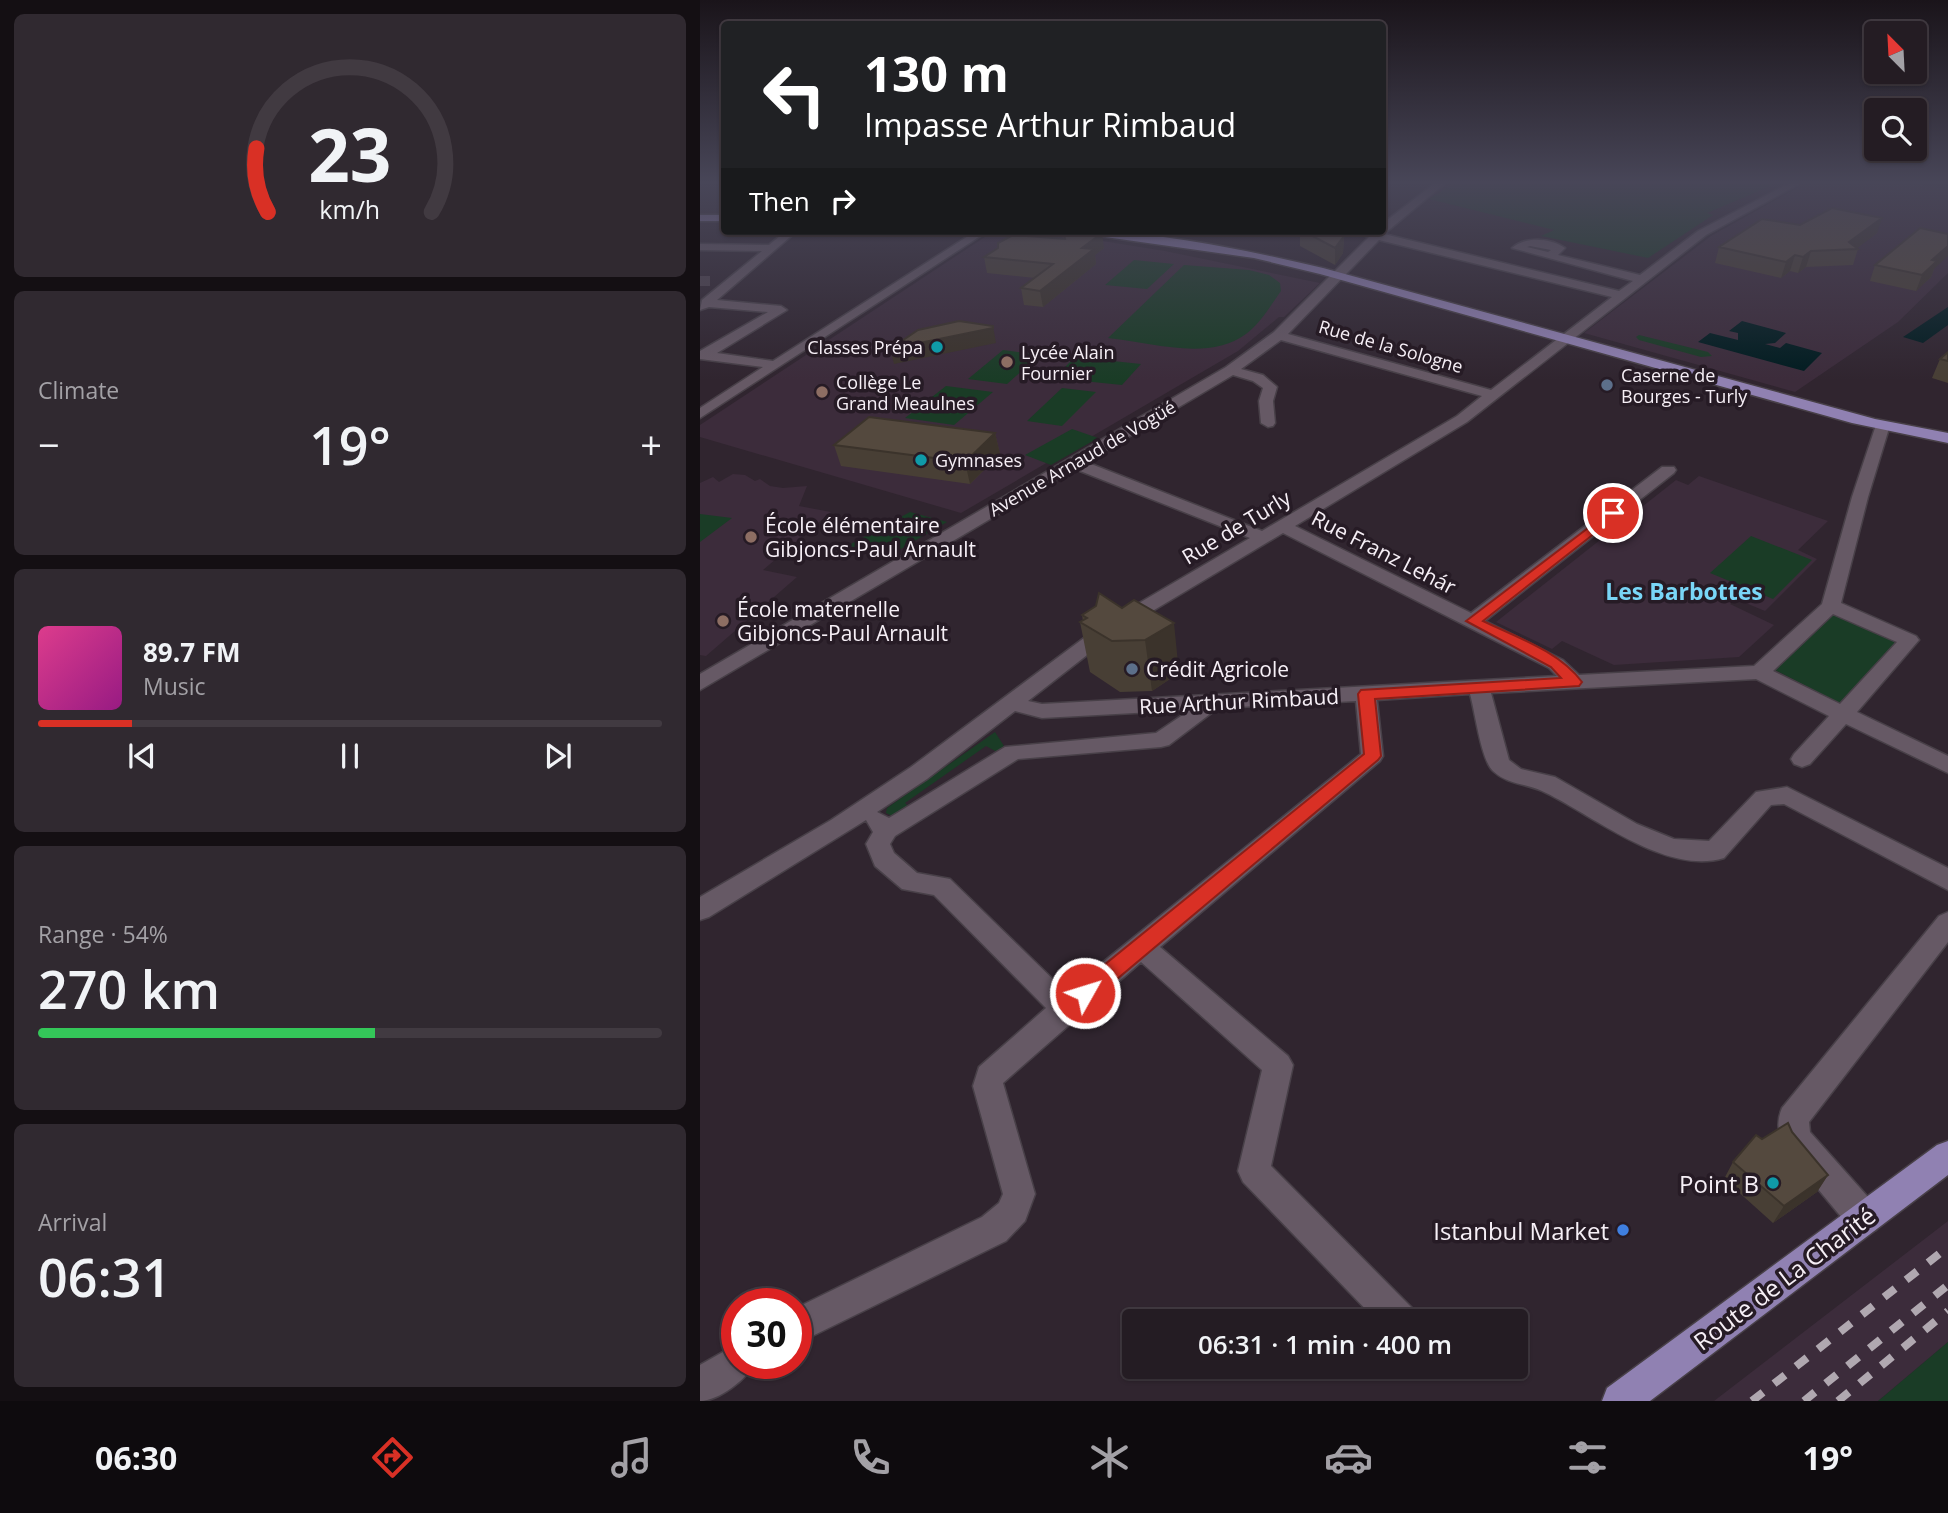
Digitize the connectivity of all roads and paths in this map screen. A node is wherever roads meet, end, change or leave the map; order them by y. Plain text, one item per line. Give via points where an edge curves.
1 (768, 249) edge
2 (956, 249) edge
3 (1209, 249) edge
4 (1363, 249) edge
5 (1446, 249) edge
6 (1680, 249) edge
7 (1551, 255) dead end
8 (1339, 275) junction
9 (1641, 279) junction
10 (715, 281) tunnel mouth
11 (732, 281) junction
12 (1620, 295) junction
13 (703, 306) edge
14 (1279, 335) junction
15 (1565, 338) junction
16 (702, 355) edge
17 (776, 365) junction
18 (1231, 370) junction
19 (1493, 395) junction
20 (700, 414) edge
21 (1268, 423) dead end
22 (1877, 423) junction
23 (1948, 438) edge
24 (1074, 463) junction
25 (1668, 470) dead end
26 (1282, 526) junction
27 (1262, 537) junction
28 (1831, 606) junction
29 (1473, 621) junction
30 (1759, 672) junction
31 (1574, 682) junction
32 (700, 683) edge
33 (1479, 687) junction
34 (1366, 694) junction
35 (1014, 703) junction
36 (1208, 703) junction
37 (1843, 714) junction
38 (1802, 759) dead end
39 (1948, 765) edge
40 (864, 810) junction
41 (887, 830) junction
42 (1948, 880) edge
43 (700, 910) edge
44 (1948, 923) edge
45 (1142, 947) junction
46 (1065, 1009) junction
47 (1948, 1156) edge
48 (1864, 1218) junction
49 (1389, 1309) edge
50 (812, 1319) edge
51 (721, 1373) edge
52 (700, 1387) edge
53 (1620, 1401) edge

1 - 11 street
2 - 17 street
3 - 8 main road
4 - 8 street, Avenue Arnaud de Vogüé
5 - 12 street
6 - 9 street, Rue de Turly
7 - 9 street
8 - 14 street, Avenue Arnaud de Vogüé
8 - 15 main road
9 - 12 street, Rue de Turly
10 - 11 street
11 - 13 street
12 - 15 street, Rue de Turly
13 - 16 street via 781,310
14 - 18 street, Avenue Arnaud de Vogüé
14 - 19 street, Rue de la Sologne
15 - 19 street, Rue de Turly
15 - 22 main road via 1706,381
16 - 17 street
17 - 20 street
18 - 21 street via 1270,387
18 - 24 street, Avenue Arnaud de Vogüé
19 - 26 street, Rue de Turly via 1462,419
22 - 23 main road
22 - 28 street
24 - 27 street
24 - 32 street, Avenue Arnaud de Vogüé
25 - 29 street
26 - 27 street, Rue de Turly
26 - 29 street, Rue Franz Lehár
27 - 35 street, Rue de Turly via 1107,630
28 - 30 street
28 - 37 street via 1909,640
29 - 31 street, Rue Franz Lehár via 1556,664
30 - 31 street, Rue Arthur Rimbaud
30 - 37 street
31 - 33 street, Rue Arthur Rimbaud
33 - 34 street, Rue Arthur Rimbaud
33 - 42 street via 1499,764 1514,775 1547,783 1629,830 1672,848 1714,850 1764,798 1787,795
34 - 36 street, Rue Arthur Rimbaud
34 - 45 street via 1372,756
35 - 36 street, Rue Arthur Rimbaud via 1042,710
35 - 40 street, Rue de Turly
36 - 41 street via 1208,708 1161,740 1013,751
37 - 38 street
37 - 39 street
40 - 41 street
40 - 43 street, Rue de Turly
41 - 46 street via 877,844 884,859 911,882 941,886
44 - 48 street via 1793,1118 1796,1138
45 - 46 street
45 - 49 street via 1278,1065 1254,1171
46 - 50 street via 989,1077 1019,1194 1018,1206 994,1229
47 - 48 main road, Route de La Charité
48 - 53 main road, Route de La Charité
51 - 52 street

